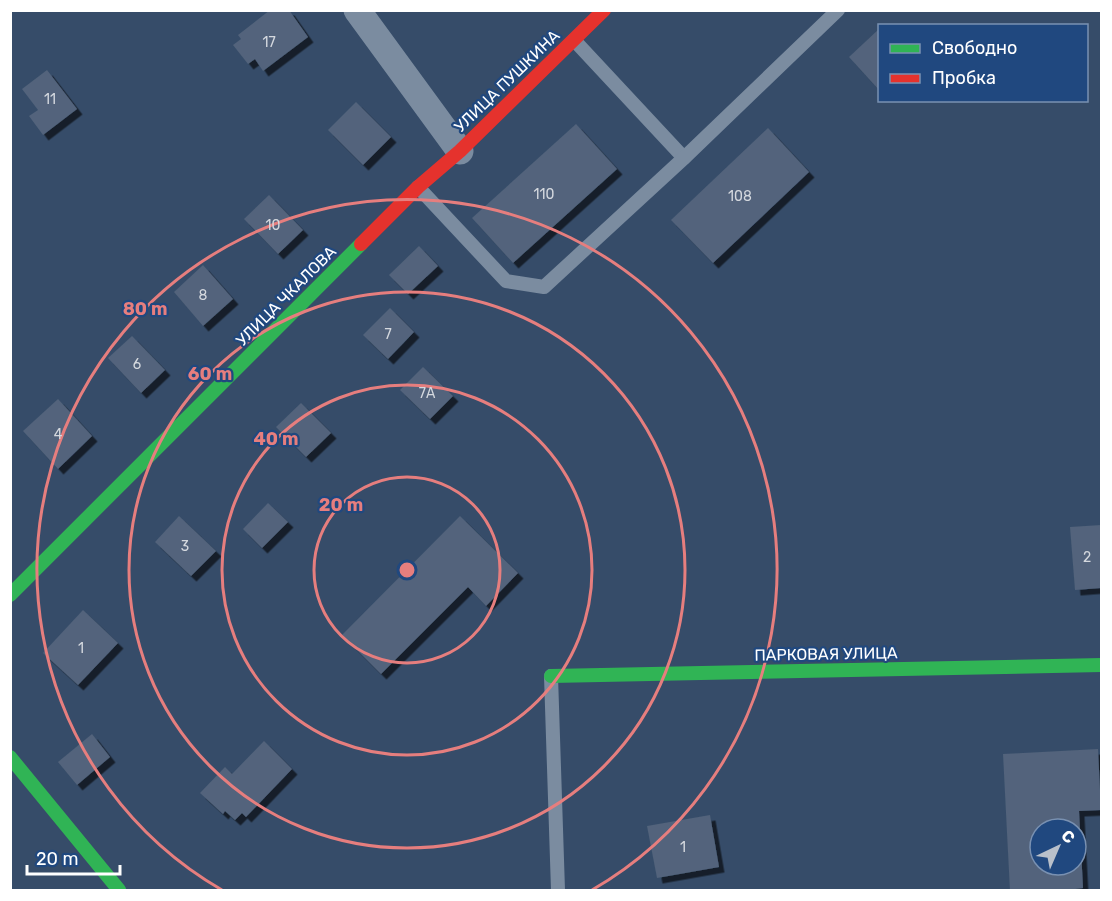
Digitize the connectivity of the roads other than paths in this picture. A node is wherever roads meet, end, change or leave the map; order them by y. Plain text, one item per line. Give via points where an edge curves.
1 (357, 10) edge
2 (604, 10) edge
3 (838, 10) edge
4 (574, 39) junction
5 (460, 151) junction
6 (684, 158) junction
7 (418, 187) junction
8 (10, 595) edge
9 (1101, 665) edge
10 (551, 676) joint
11 (10, 757) edge
12 (119, 891) edge
13 (558, 891) edge

1 - 5 street
2 - 4 street, УЛИЦА ПУШКИНА
3 - 6 lane
4 - 5 street, УЛИЦА ПУШКИНА
4 - 6 lane
5 - 7 street, УЛИЦА ЧКАЛОВА
6 - 7 lane via 544,287 506,281
7 - 8 street, УЛИЦА ЧКАЛОВА
9 - 10 street, ПАРКОВАЯ УЛИЦА
10 - 13 lane
11 - 12 street

